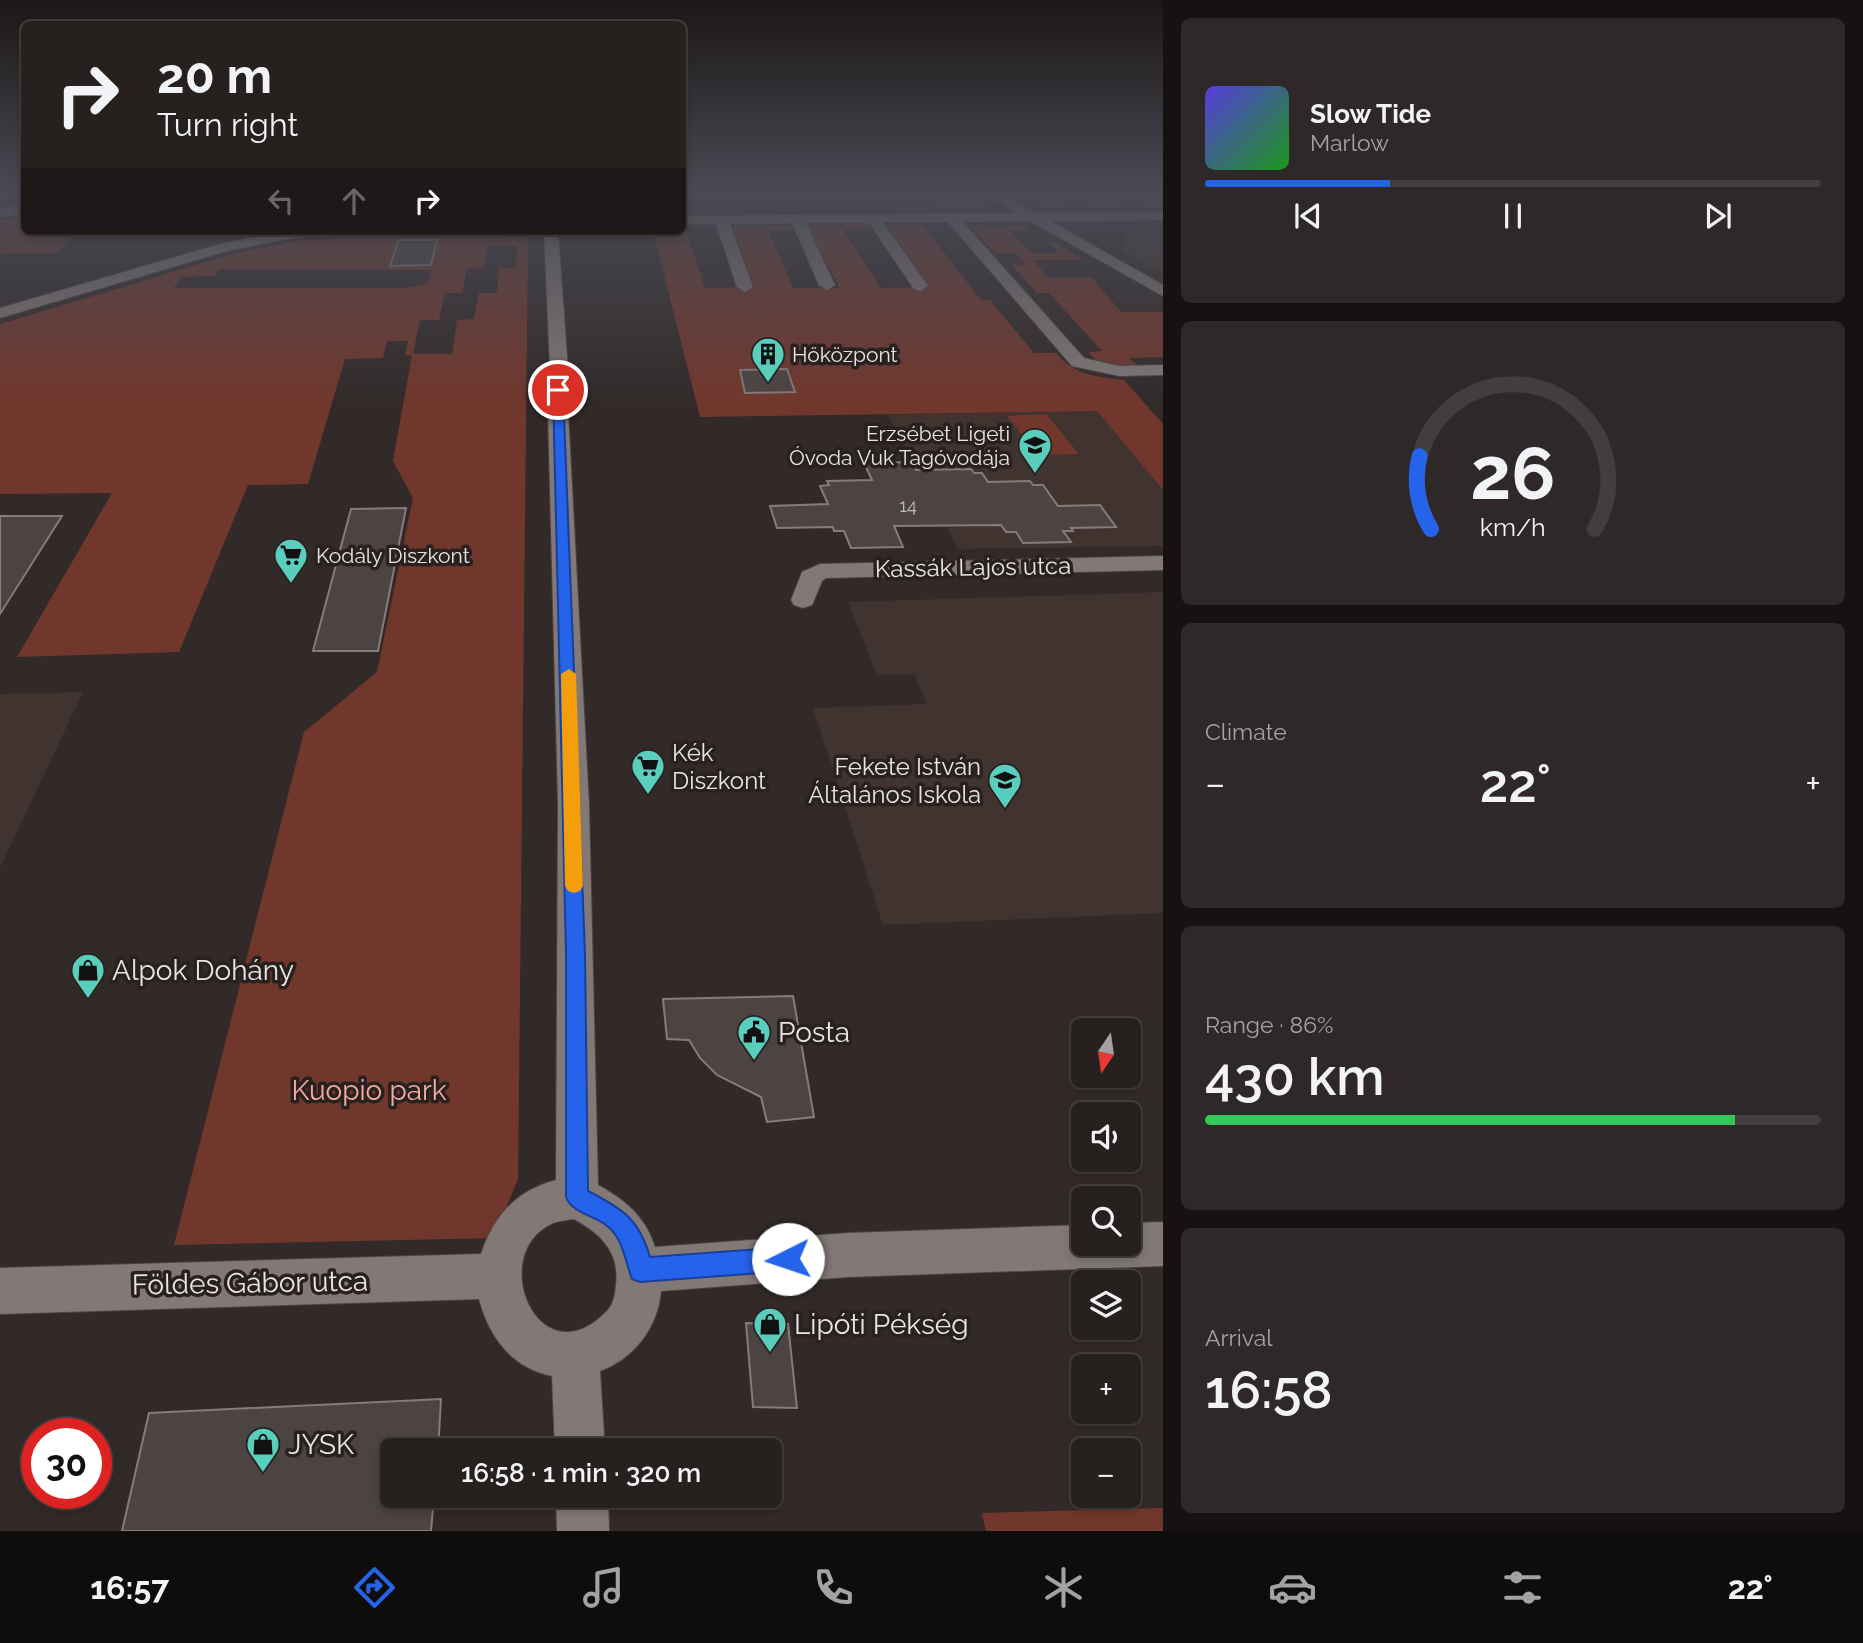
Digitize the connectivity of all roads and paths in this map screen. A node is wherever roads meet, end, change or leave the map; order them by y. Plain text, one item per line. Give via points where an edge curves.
1 (166, 264) edge
2 (553, 264) edge
3 (737, 264) edge
4 (818, 264) edge
5 (905, 264) edge
6 (994, 264) edge
7 (1116, 264) edge
8 (827, 285) dead end
9 (920, 286) dead end
10 (745, 287) dead end
11 (1163, 291) edge
12 (0, 313) edge
13 (1163, 370) edge
14 (1163, 563) edge
15 (803, 600) dead end
16 (577, 1197) junction
17 (1163, 1244) edge
18 (640, 1270) junction
19 (500, 1276) junction
20 (0, 1291) edge
21 (575, 1357) junction
22 (579, 1438) edge
23 (582, 1508) edge
24 (583, 1531) edge

1 - 12 street
2 - 16 street via 569,670
3 - 10 street
4 - 8 street
5 - 9 street
6 - 13 street via 1078,362 1119,370
7 - 11 street
14 - 15 street, Kassák Lajos utca via 820,571 811,577
16 - 18 street via 614,1217 629,1234
16 - 19 street via 550,1202 520,1223 503,1255
17 - 18 street via 848,1255
18 - 21 street via 635,1307 624,1329 609,1343
19 - 20 street, Földes Gábor utca
19 - 21 street via 503,1303 522,1336 541,1350
21 - 22 street
23 - 24 street

